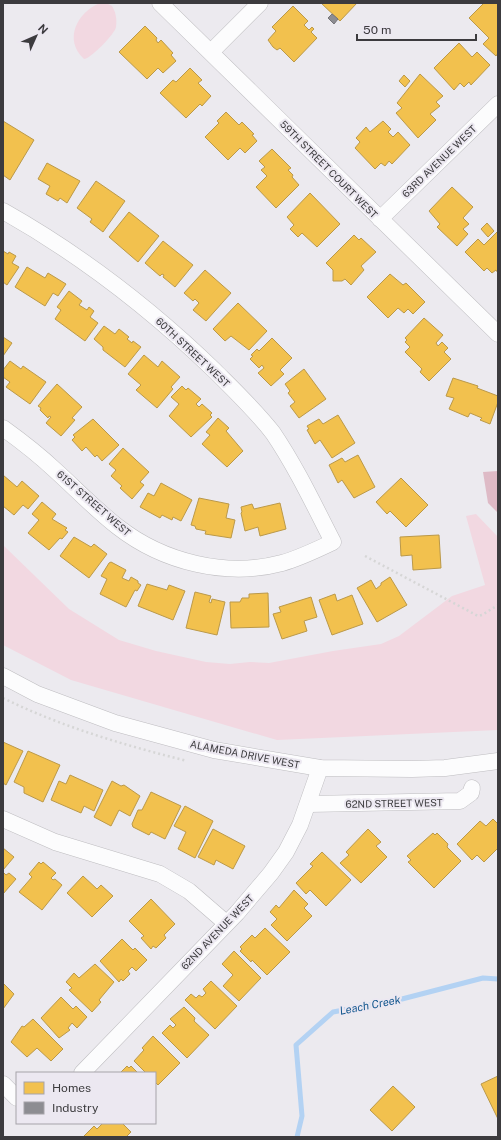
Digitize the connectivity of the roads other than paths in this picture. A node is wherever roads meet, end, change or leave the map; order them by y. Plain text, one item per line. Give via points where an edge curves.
1 (160, 3) edge
2 (260, 3) edge
3 (211, 52) junction
4 (498, 104) edge
5 (3, 211) edge
6 (380, 218) junction
7 (498, 334) edge
8 (3, 428) edge
9 (332, 542) joint
10 (3, 676) edge
11 (498, 761) edge
12 (320, 768) junction
13 (472, 788) dead end
14 (309, 804) junction
15 (3, 819) edge
16 (226, 924) junction
17 (83, 1072) edge
18 (3, 1084) edge
19 (16, 1097) edge

1 - 3 street, 59TH STREET COURT WEST
2 - 3 street
3 - 6 street, 59TH STREET COURT WEST
4 - 6 street, 63RD AVENUE WEST
5 - 9 street, 60TH STREET WEST via 58,244 138,303 188,345 235,391 271,432 287,455
6 - 7 street, 59TH STREET COURT WEST
8 - 9 street, 61ST STREET WEST via 54,469 118,527 136,540 175,558 207,566 253,568 281,563
10 - 12 street, ALAMEDA DRIVE WEST via 37,694 115,723 214,750
11 - 12 street, ALAMEDA DRIVE WEST via 425,769
12 - 14 street, 62ND AVENUE WEST
13 - 14 street, 62ND STREET WEST via 471,793 460,801
14 - 16 street, 62ND AVENUE WEST via 286,852 252,896
15 - 16 street via 55,842 160,874 189,891
16 - 17 street, 62ND AVENUE WEST
18 - 19 street

